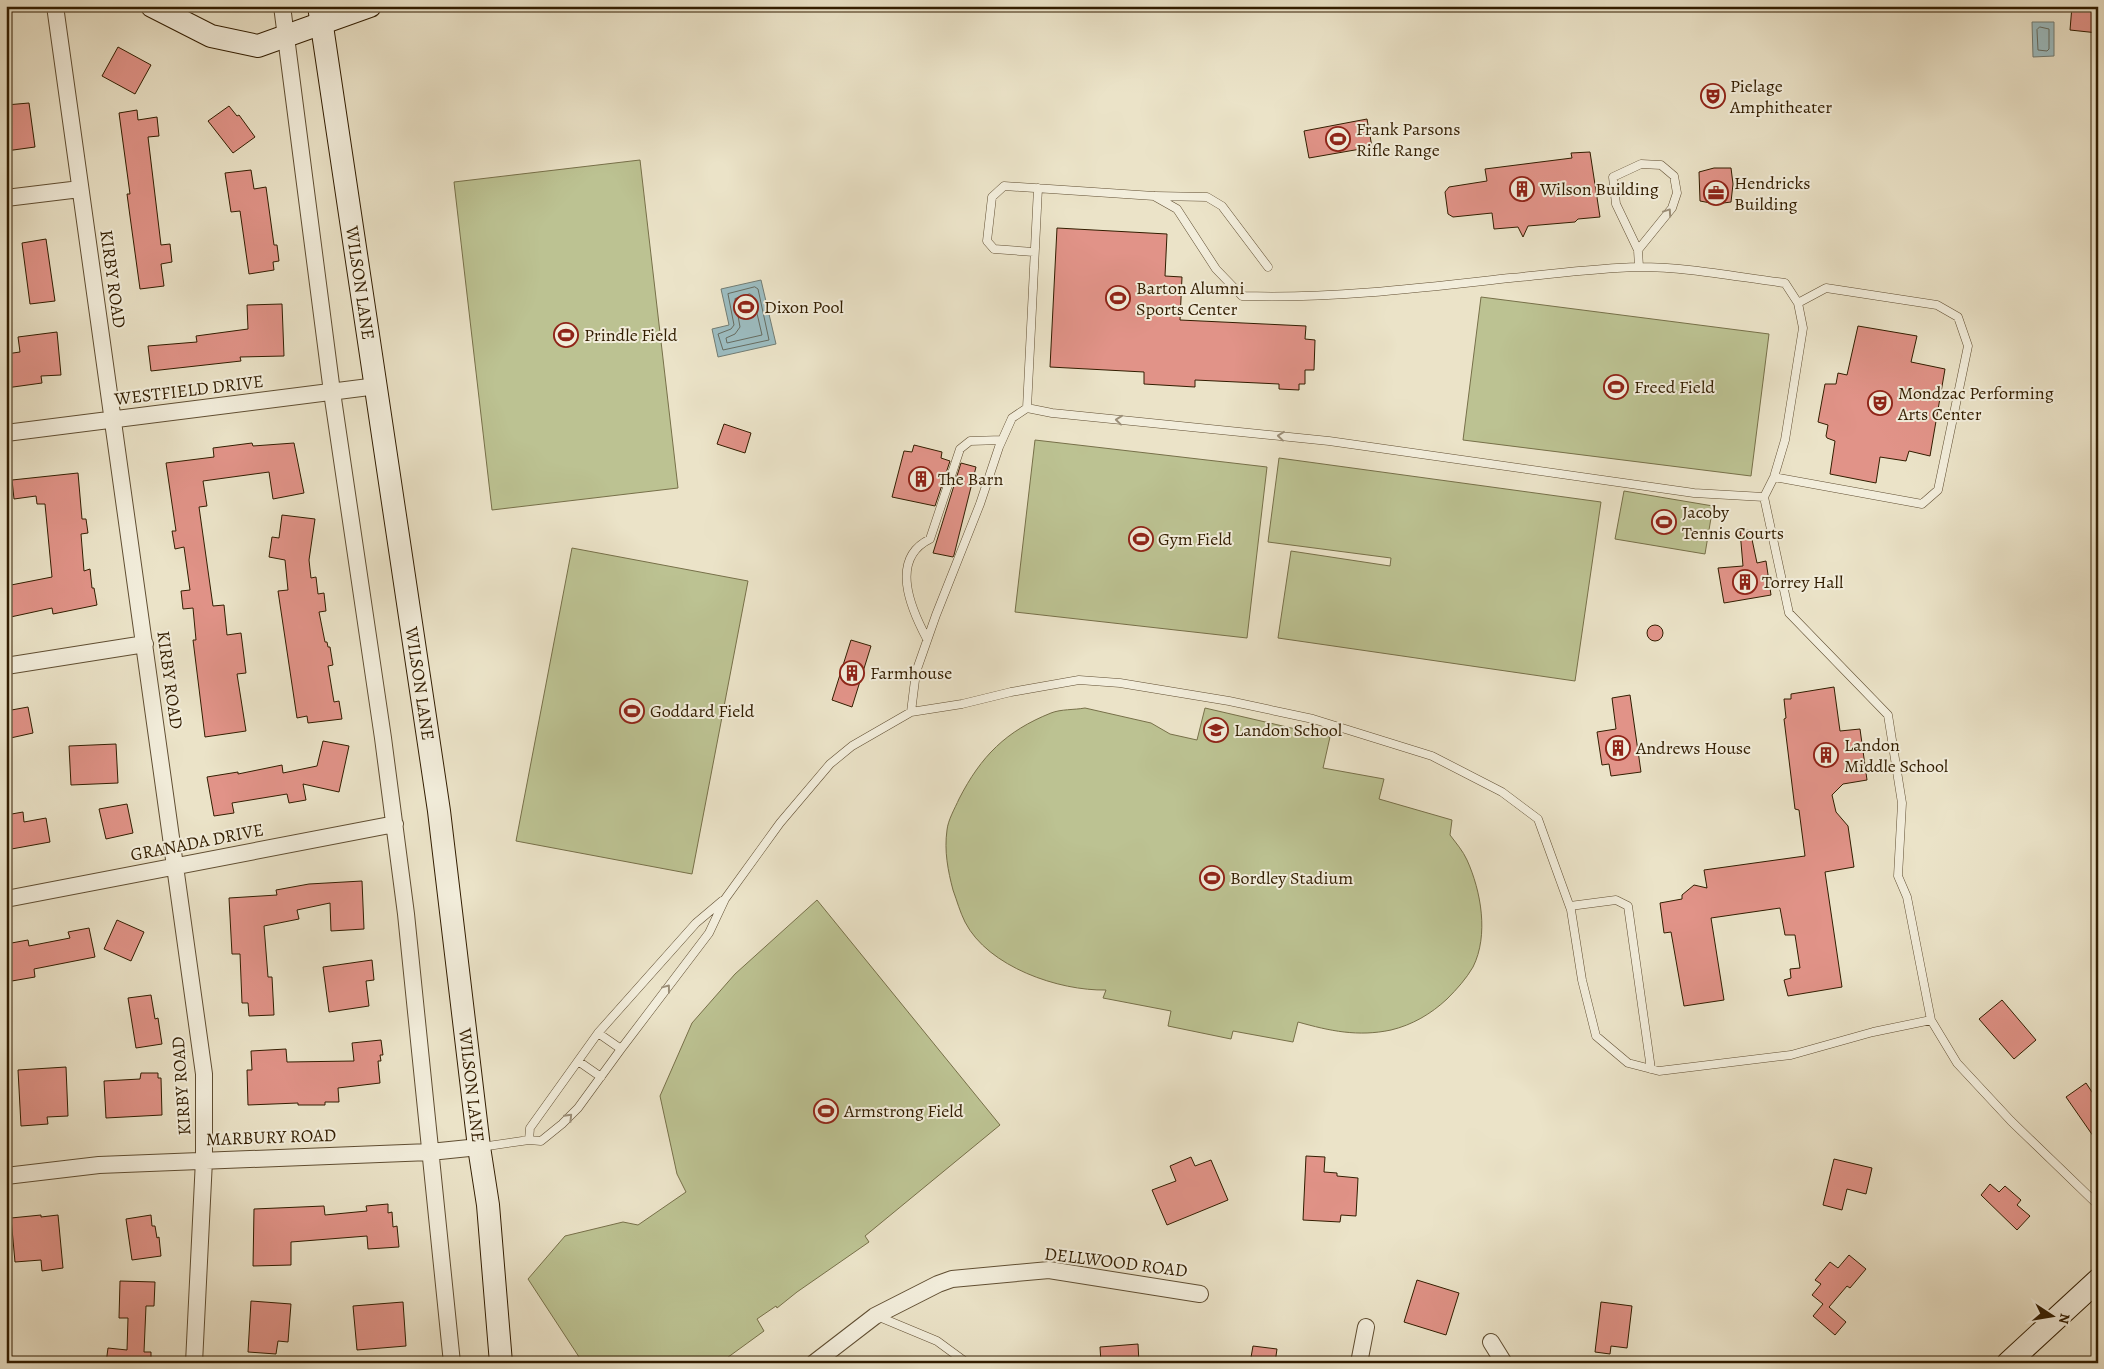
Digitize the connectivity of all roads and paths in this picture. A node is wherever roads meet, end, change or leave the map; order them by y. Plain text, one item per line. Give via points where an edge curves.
1 (55, 6) edge
2 (152, 6) edge
3 (282, 6) edge
4 (370, 6) edge
5 (320, 15) edge
6 (286, 37) junction
7 (1038, 188) junction
8 (80, 189) junction
9 (1154, 196) junction
10 (6, 198) edge
11 (1638, 250) junction
12 (1034, 252) junction
13 (1268, 267) dead end
14 (1638, 267) junction
15 (1798, 303) junction
16 (377, 386) junction
17 (332, 392) junction
18 (1027, 408) junction
19 (112, 419) junction
20 (6, 433) edge
21 (1002, 440) junction
22 (1774, 477) junction
23 (1764, 497) junction
24 (927, 639) junction
25 (145, 644) junction
26 (6, 666) edge
27 (911, 712) junction
28 (395, 824) junction
29 (175, 867) junction
30 (6, 898) edge
31 (725, 899) junction
32 (1570, 906) junction
33 (1930, 1020) junction
34 (598, 1033) junction
35 (621, 1049) junction
36 (578, 1061) junction
37 (1652, 1069) junction
38 (601, 1077) junction
39 (529, 1140) junction
40 (479, 1147) junction
41 (430, 1152) junction
42 (204, 1160) junction
43 (6, 1176) edge
44 (2098, 1206) edge
45 (2098, 1280) edge
46 (1200, 1294) dead end
47 (875, 1316) junction
48 (1366, 1327) dead end
49 (1490, 1342) dead end
50 (194, 1363) edge
51 (452, 1363) edge
52 (501, 1363) edge
53 (814, 1363) edge
54 (967, 1363) edge
55 (1359, 1363) edge
56 (1504, 1363) edge
57 (2008, 1363) edge

1 - 8 street, KIRBY ROAD
2 - 6 main road via 211,36 258,46
3 - 6 street
4 - 5 main road
5 - 6 main road
5 - 16 main road, WILSON LANE
6 - 17 street
7 - 9 lane
7 - 12 lane
7 - 12 lane via 1004,186 992,197 987,241 994,249
8 - 10 street
8 - 19 street, KIRBY ROAD
9 - 13 lane via 1207,197 1222,206
9 - 14 lane via 1177,209 1216,269 1242,296 1365,294
11 -> 11 lane via 1672,208 1677,193 1674,176 1661,165 1641,164 1613,177 1616,204
11 - 14 lane
12 - 18 lane
14 - 15 lane via 1785,283
15 - 22 lane via 1803,328 1785,440
15 - 22 lane via 1826,288 1937,305 1958,317 1968,346 1938,490 1922,504
16 - 17 street, WESTFIELD DRIVE
16 - 40 main road, WILSON LANE via 439,811
17 - 19 street, WESTFIELD DRIVE
17 - 28 street
18 - 21 lane via 1012,418
23 -> 18 lane via 1694,493 1330,441
19 - 20 street, WESTFIELD DRIVE
19 - 25 street, KIRBY ROAD
21 - 24 lane
21 - 24 lane via 970,441 960,449 930,539 919,545 907,564 915,616
22 - 23 lane
23 - 33 lane via 1789,613 1888,715 1902,803 1898,876 1907,897
24 - 27 lane via 916,672
25 - 26 street
25 - 29 street, KIRBY ROAD
27 - 31 lane via 852,746 830,764 780,823
27 - 32 lane via 1080,680 1229,701 1313,719 1432,756 1481,780 1538,818
28 - 29 street, GRANADA DRIVE
28 - 41 street
29 - 30 street, GRANADA DRIVE
29 - 42 street, KIRBY ROAD via 204,1074
31 - 34 lane via 696,923
35 -> 31 lane via 709,933
32 - 37 lane via 1582,980 1596,1036 1628,1063
32 - 37 lane via 1616,900 1628,906
33 - 37 lane via 1791,1055 1659,1071
33 - 44 lane via 1957,1063
34 - 35 lane
34 - 36 lane
35 - 38 lane
36 - 38 lane
36 - 39 lane via 530,1128
39 -> 38 lane via 541,1141 562,1124
39 - 40 lane
40 - 41 street, MARBURY ROAD
40 - 52 main road, WILSON LANE via 488,1205
41 - 42 street, MARBURY ROAD
41 - 51 street
42 - 43 street, MARBURY ROAD via 99,1165
42 - 50 street, KIRBY ROAD
45 - 57 main road
46 - 47 street, DELLWOOD ROAD via 1049,1270 952,1280
47 - 53 street, DELLWOOD ROAD
47 - 54 lane via 937,1341
48 - 55 street
49 - 56 street

